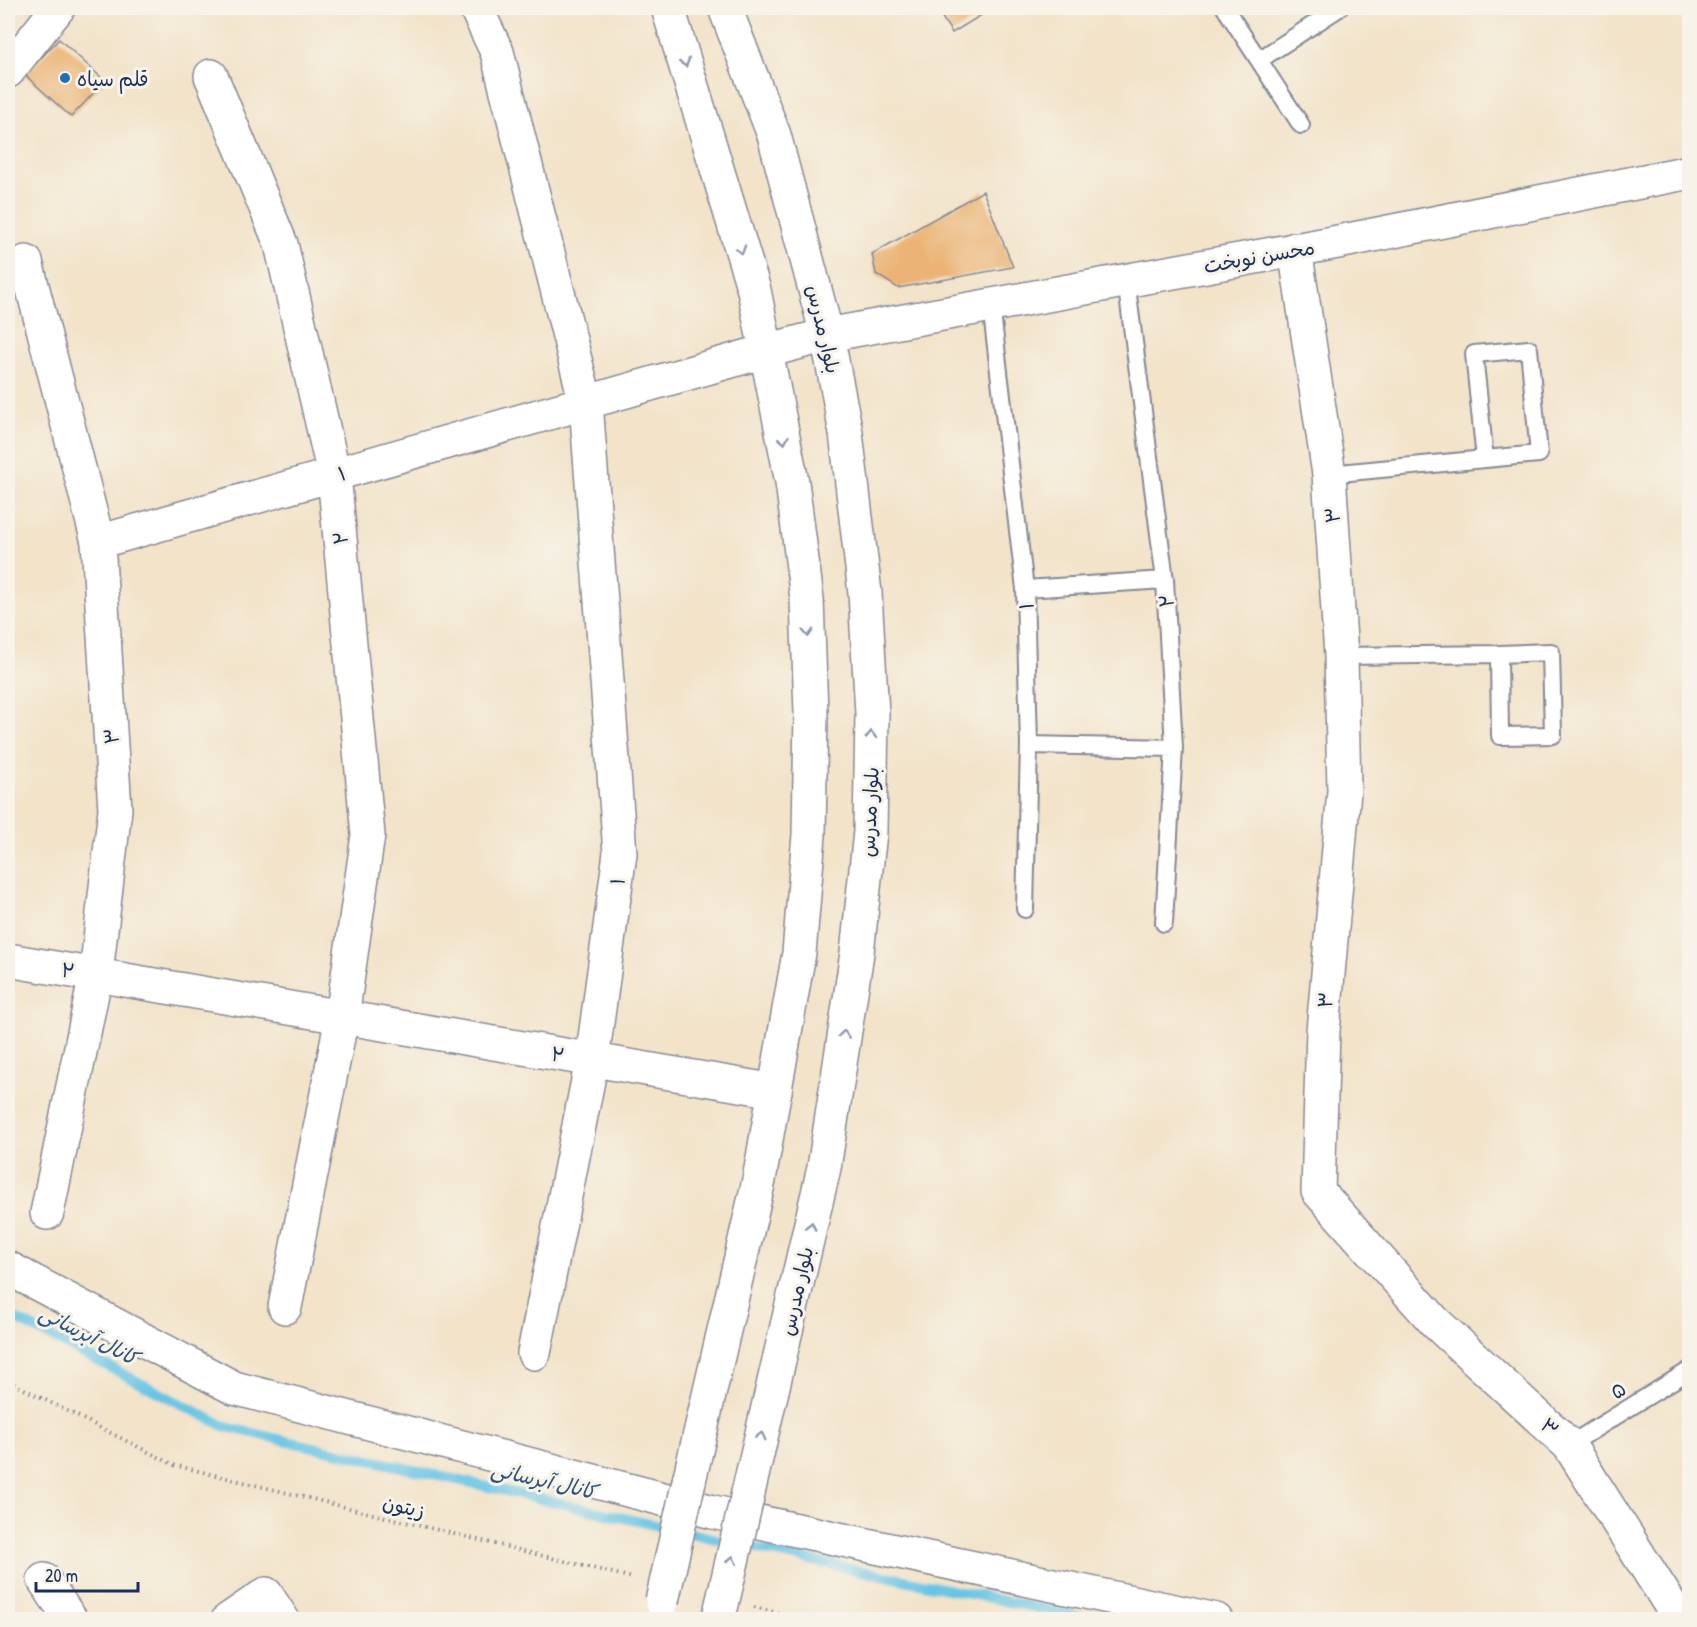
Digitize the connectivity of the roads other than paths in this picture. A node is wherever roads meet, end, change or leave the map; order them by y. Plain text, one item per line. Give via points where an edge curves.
1 (58, 8) edge
2 (476, 8) edge
3 (668, 8) edge
4 (725, 8) edge
5 (1224, 8) edge
6 (1339, 8) edge
7 (1259, 60) junction
8 (8, 71) edge
9 (211, 76) dead end
10 (1301, 124) dead end
11 (1689, 172) edge
12 (1295, 249) junction
13 (26, 262) dead end
14 (1126, 280) junction
15 (991, 305) junction
16 (827, 335) junction
17 (766, 351) junction
18 (586, 403) junction
19 (1485, 459) junction
20 (1329, 474) junction
21 (334, 475) junction
22 (98, 542) junction
23 (1165, 580) junction
24 (1025, 589) junction
25 (1499, 654) junction
26 (1341, 656) junction
27 (1029, 745) junction
28 (1174, 748) junction
29 (1025, 909) dead end
30 (1164, 923) dead end
31 (8, 960) edge
32 (96, 974) junction
33 (342, 1017) junction
34 (592, 1060) junction
35 (775, 1091) junction
36 (48, 1213) dead end
37 (8, 1268) edge
38 (285, 1307) dead end
39 (534, 1353) dead end
40 (1689, 1370) edge
41 (1569, 1445) junction
42 (44, 1580) dead end
43 (660, 1610) edge
44 (727, 1614) edge
45 (70, 1620) edge
46 (228, 1620) edge
47 (283, 1620) edge
48 (1216, 1620) edge
49 (1680, 1620) edge

1 - 8 street
2 - 18 street, ۱ via 497,52
3 -> 17 street via 754,290
4 - 16 street, بلوار مدرس via 774,135
5 - 7 lane
6 - 7 lane
7 - 10 lane
9 - 21 street, ۲ via 281,244
11 - 12 street, محسن نوبخت
12 - 14 street, محسن نوبخت
12 - 20 street, ۳
13 - 22 street, ۳
14 - 15 street, محسن نوبخت
14 - 23 lane, ۲
15 - 16 street, محسن نوبخت
15 - 24 lane, ۱
16 - 17 street, محسن نوبخت
44 -> 16 street, بلوار مدرس, bridge via 748,1493 824,1168 857,953 870,832 872,714 865,593 846,433
17 - 18 street, ۱
17 -> 35 street via 792,482 807,599 811,713 809,835 799,952
18 - 21 street, ۱
18 - 34 street, ۱ via 621,853
19 - 19 lane via 1474,354 1529,349 1539,454
19 - 20 lane
20 - 26 street, ۳
21 - 22 street, ۱
21 - 33 street, ۲ via 368,835
22 - 32 street, ۳ via 115,809
23 - 24 lane
23 - 28 lane, ۲
24 - 27 lane, ۱
25 - 25 lane via 1500,735 1553,735 1551,652
25 - 26 lane
26 - 41 street, ۳ via 1344,791 1323,1031 1318,1191 1435,1322
27 - 28 lane
27 - 29 lane, ۱
28 - 30 lane, ۲
31 - 32 street, ۲
32 - 33 street, ۲
32 - 36 street, ۳
33 - 34 street, ۲
33 - 38 street, ۲
34 - 35 street, ۲
34 - 39 street, ۱
35 - 43 street, bridge via 759,1180
37 - 48 street via 234,1388 714,1512
40 - 41 lane, ۵
41 - 49 street, ۳
42 - 45 street
46 - 47 street via 266,1594

